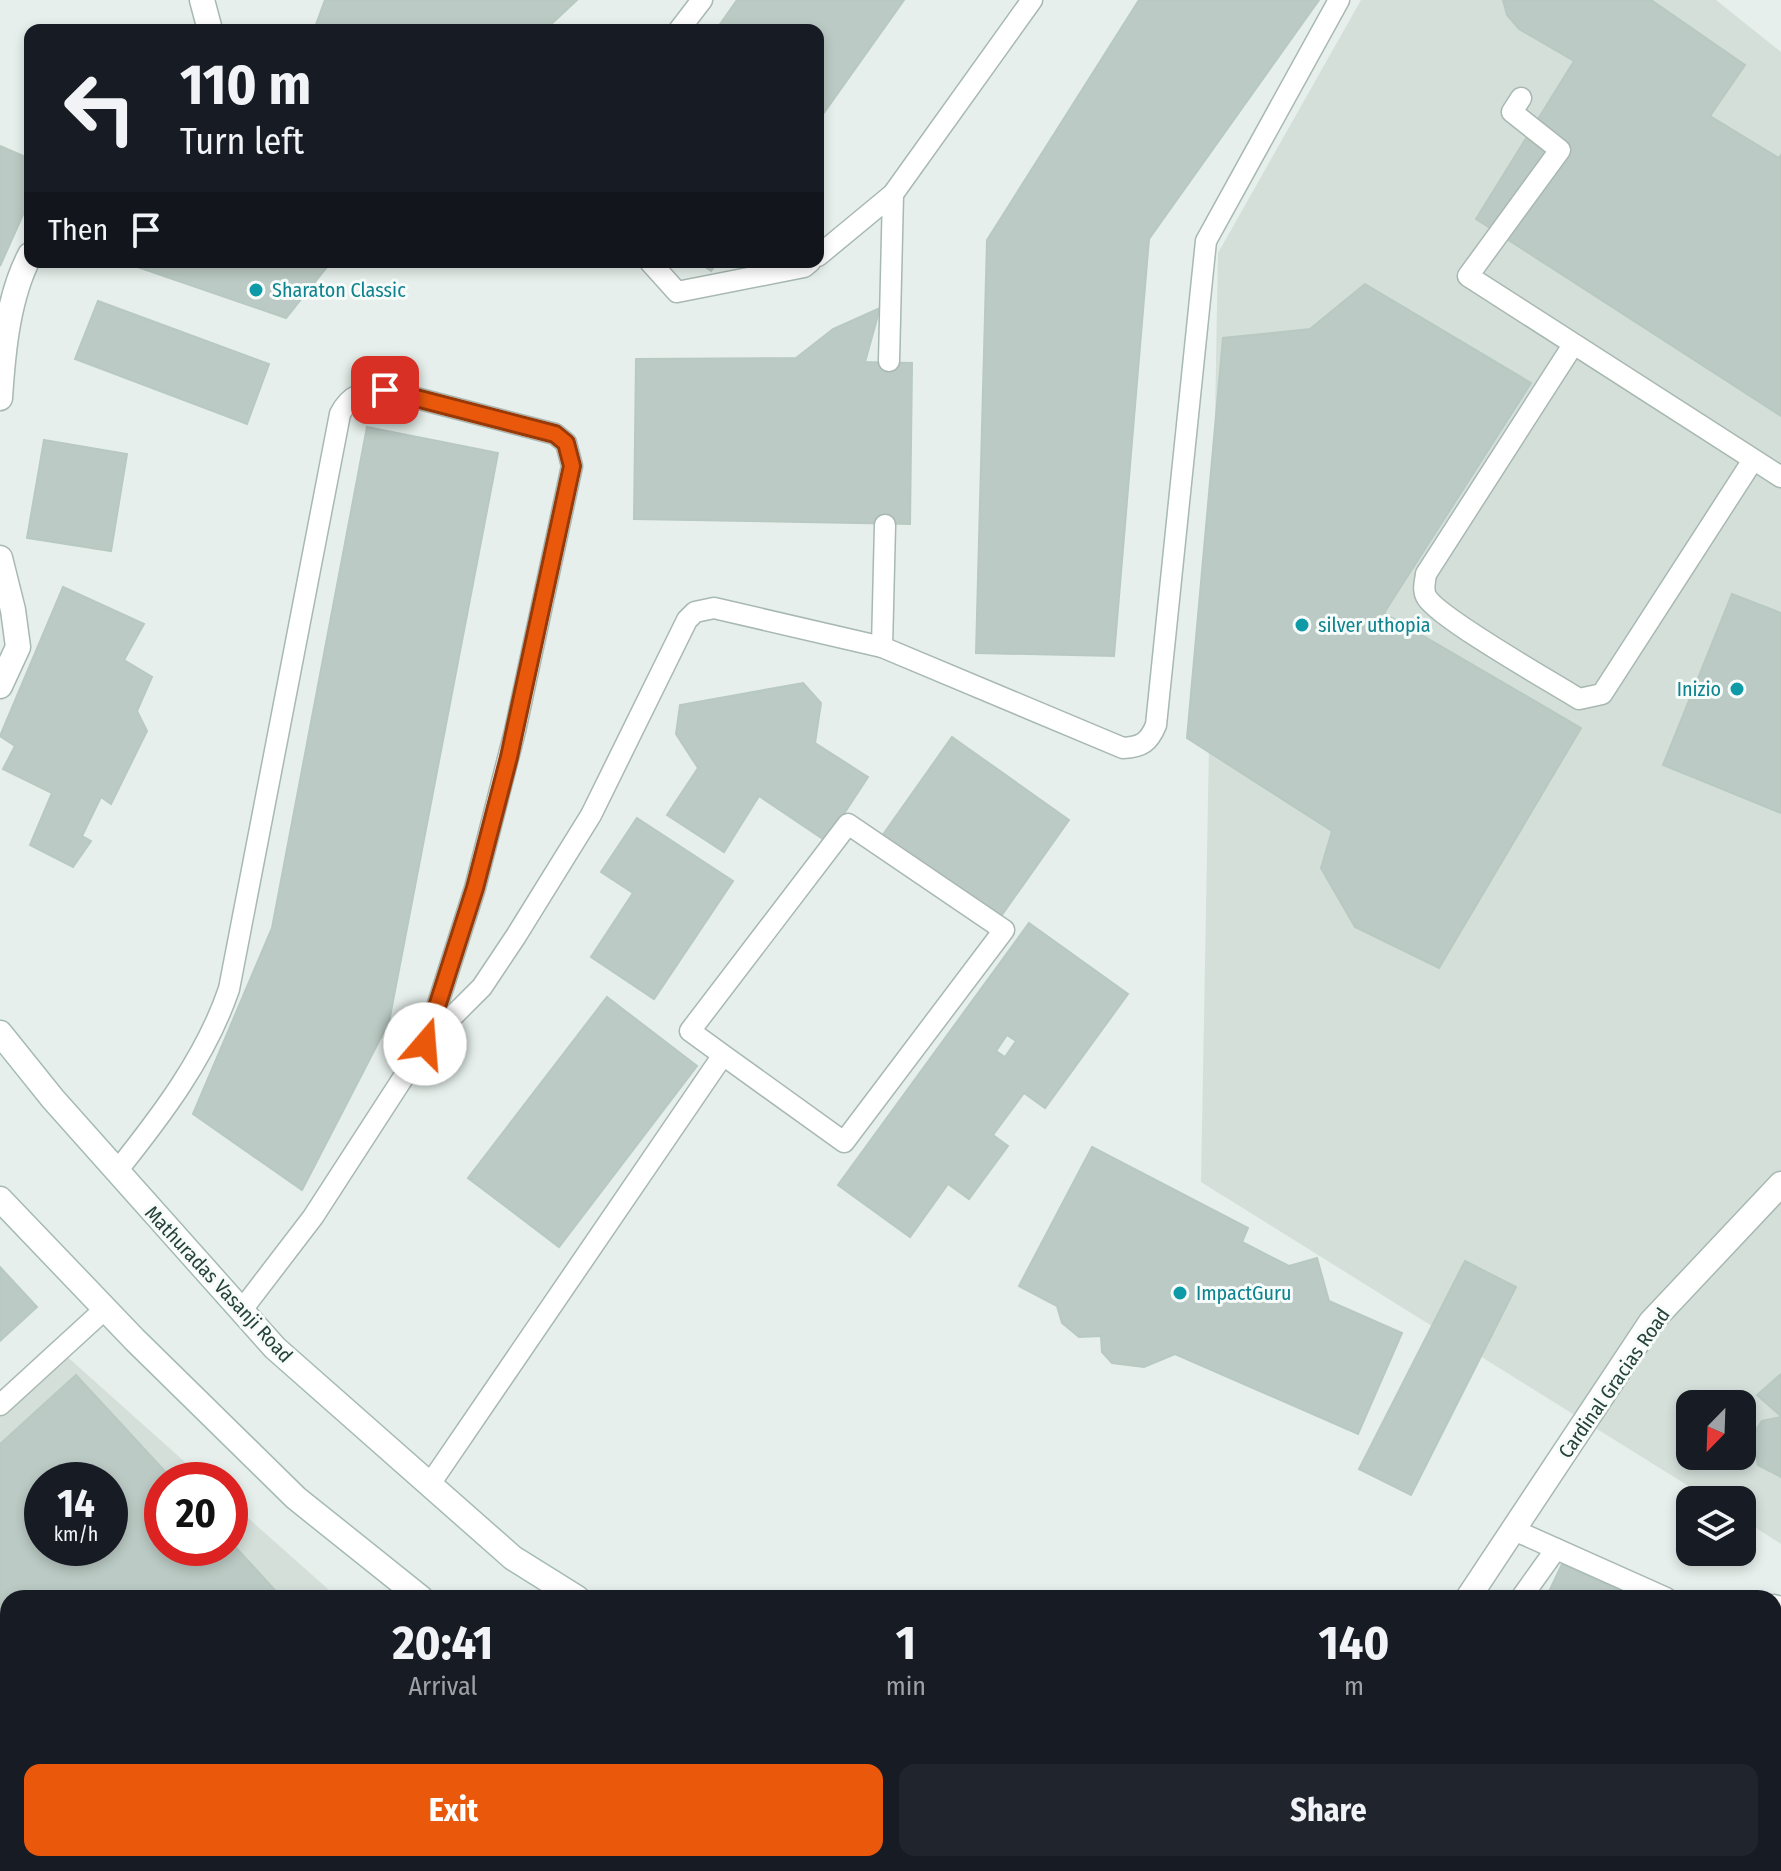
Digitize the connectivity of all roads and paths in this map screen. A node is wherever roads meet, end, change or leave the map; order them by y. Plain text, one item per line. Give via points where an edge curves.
1 (202, 0) edge
2 (702, 0) edge
3 (1032, 0) edge
4 (1339, 0) edge
5 (208, 24) edge
6 (684, 24) edge
7 (1521, 98) dead end
8 (893, 194) junction
9 (824, 251) edge
10 (24, 267) edge
11 (655, 268) edge
12 (799, 268) edge
13 (1573, 345) junction
14 (889, 361) dead end
15 (0, 398) edge
16 (1753, 460) junction
17 (1781, 477) edge
18 (885, 525) dead end
19 (0, 558) edge
20 (882, 647) junction
21 (0, 686) edge
22 (0, 1033) edge
23 (425, 1044) junction
24 (723, 1055) junction
25 (117, 1171) junction
26 (1781, 1184) edge
27 (0, 1199) edge
28 (105, 1309) junction
29 (241, 1311) junction
30 (0, 1405) edge
31 (430, 1484) junction
32 (1514, 1530) junction
33 (1556, 1549) junction
34 (411, 1590) edge
35 (564, 1590) edge
36 (1473, 1590) edge
37 (1527, 1590) edge
38 (1648, 1590) edge

1 - 5 main road
2 - 6 lane
3 - 8 lane
4 - 20 lane via 1206,241 1151,738 1139,747 1123,748
7 - 13 lane via 1512,112 1560,150 1468,276
8 - 9 lane
8 - 14 lane
10 - 15 main road via 3,349
11 - 12 lane via 677,292
13 - 16 lane
13 - 16 lane via 1426,574 1423,590 1429,601 1480,637 1579,699 1602,694
16 - 17 lane
18 - 20 lane
19 - 21 main road via 18,647
20 - 23 lane via 714,608 695,612 591,815 516,936 482,987
22 - 25 main road, Mathuradas Vasanji Road
23 - 25 lane via 475,888 515,731 571,454 555,434 385,390 366,391 347,400 340,414 229,989 167,1108
23 - 29 lane via 313,1217
24 - 24 lane via 844,1142 1004,930 848,824 690,1031
24 - 31 lane
25 - 29 main road, Mathuradas Vasanji Road
26 - 32 main road, Cardinal Gracias Road via 1651,1322
27 - 28 main road
28 - 30 lane
28 - 34 main road via 296,1498
29 - 31 main road, Mathuradas Vasanji Road via 275,1348
31 - 35 main road, Mathuradas Vasanji Road via 513,1558
32 - 33 lane
32 - 36 main road, Cardinal Gracias Road
33 - 37 lane
33 - 38 lane

